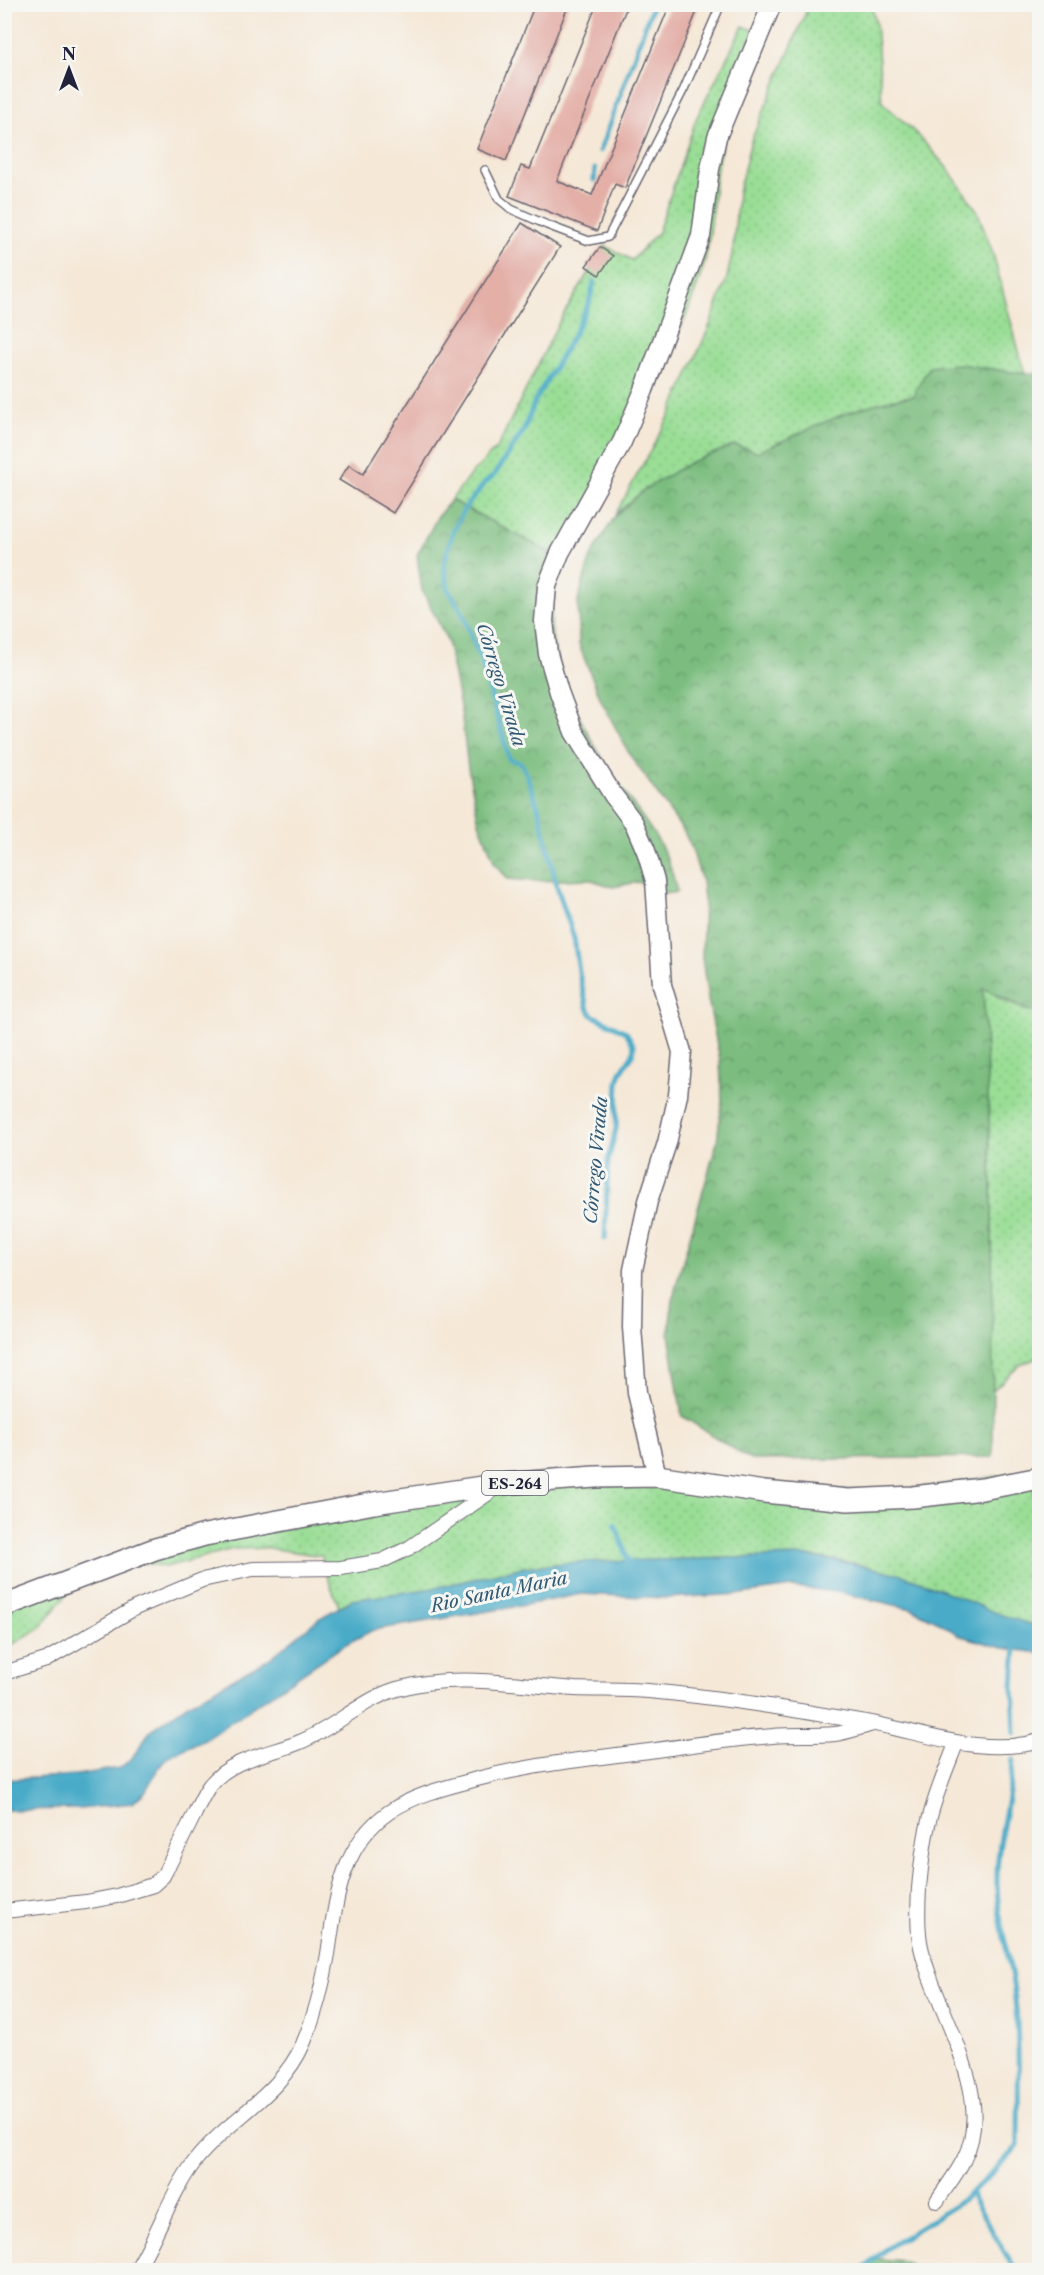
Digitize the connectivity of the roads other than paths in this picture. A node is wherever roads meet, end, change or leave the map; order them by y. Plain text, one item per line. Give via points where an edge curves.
1 (721, 4) edge
2 (772, 4) edge
3 (485, 170) dead end
4 (657, 1476) junction
5 (1040, 1478) edge
6 (502, 1484) junction
7 (4, 1606) edge
8 (4, 1673) edge
9 (877, 1724) junction
10 (1040, 1741) edge
11 (956, 1744) junction
12 (4, 1911) edge
13 (938, 2201) dead end
14 (136, 2271) edge

1 - 3 lane via 684,88 608,237 589,241 511,209 500,199
2 - 4 street via 717,137 701,236 622,442 560,553 547,586 544,621 548,654 574,732 634,823 646,850 655,881 662,986 682,1052 678,1095 633,1270 637,1393
4 - 5 main road, ES-264 via 848,1500 913,1497
4 - 6 main road, ES-264
6 - 7 main road, ES-264 via 205,1534
6 - 8 street via 382,1562 341,1568 253,1569 202,1580 135,1608 46,1660
9 - 11 street
9 - 12 street via 646,1690 577,1689 474,1680 422,1683 382,1695 301,1742 246,1759 221,1773 208,1786 163,1876 153,1885 86,1902
9 - 14 street via 837,1734 772,1736 555,1762 460,1783 390,1811 369,1830 340,1881 320,1990 296,2059 273,2088 196,2160
10 - 11 street via 1007,1747
11 - 13 street via 928,1824 917,1912 927,1971 969,2078 973,2113 972,2136 965,2158

